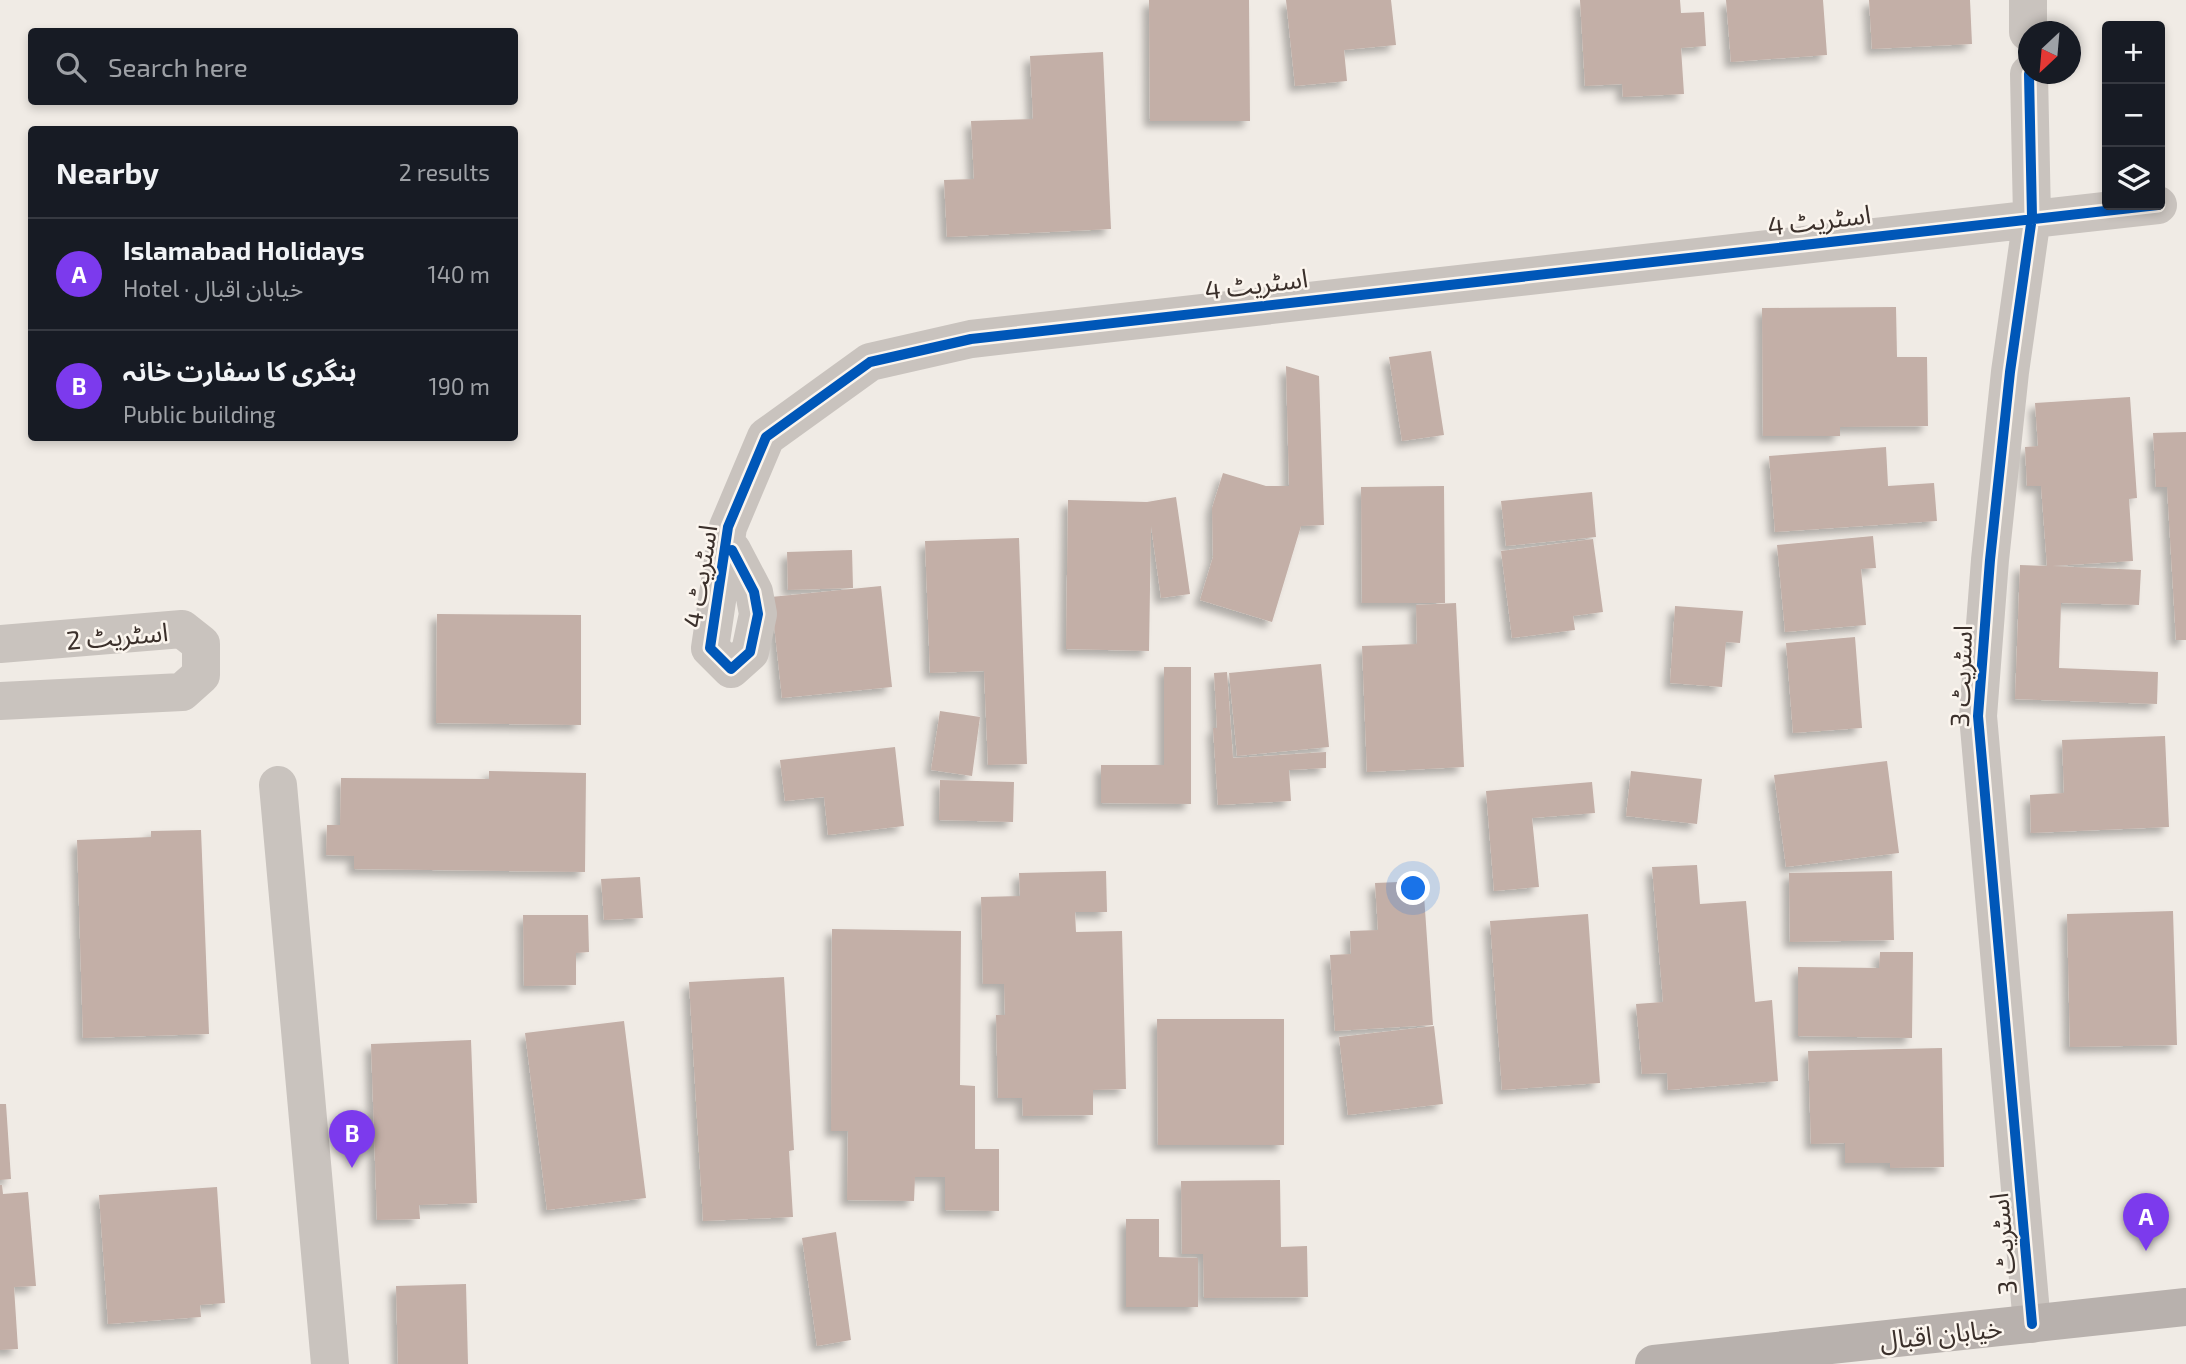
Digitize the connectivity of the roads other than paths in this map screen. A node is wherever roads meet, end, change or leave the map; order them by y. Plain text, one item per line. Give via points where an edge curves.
1 (2028, 0) edge
2 (2028, 21) edge
3 (2029, 84) edge
4 (2186, 202) edge
5 (2165, 204) edge
6 (2106, 210) edge
7 (2032, 217) junction
8 (732, 550) dead end
9 (0, 644) edge
10 (0, 701) edge
11 (278, 785) dead end
12 (2186, 1307) edge
13 (2032, 1324) junction
14 (330, 1364) edge
15 (1654, 1364) edge

1 - 2 street
3 - 7 street, اسٹریٹ 3
4 - 5 street, اسٹریٹ 4
6 - 7 street, اسٹریٹ 4
7 - 8 street, اسٹریٹ 4 via 971,339 870,362 766,437 728,527 710,648 731,669 750,652 758,614 754,592
7 - 13 street, اسٹریٹ 3 via 2010,372 1978,716
9 - 10 street, اسٹریٹ 2 via 182,629 201,644 201,675 182,692
11 - 14 street
12 - 13 main road, خیابان اقبال
13 - 15 main road, خیابان اقبال

